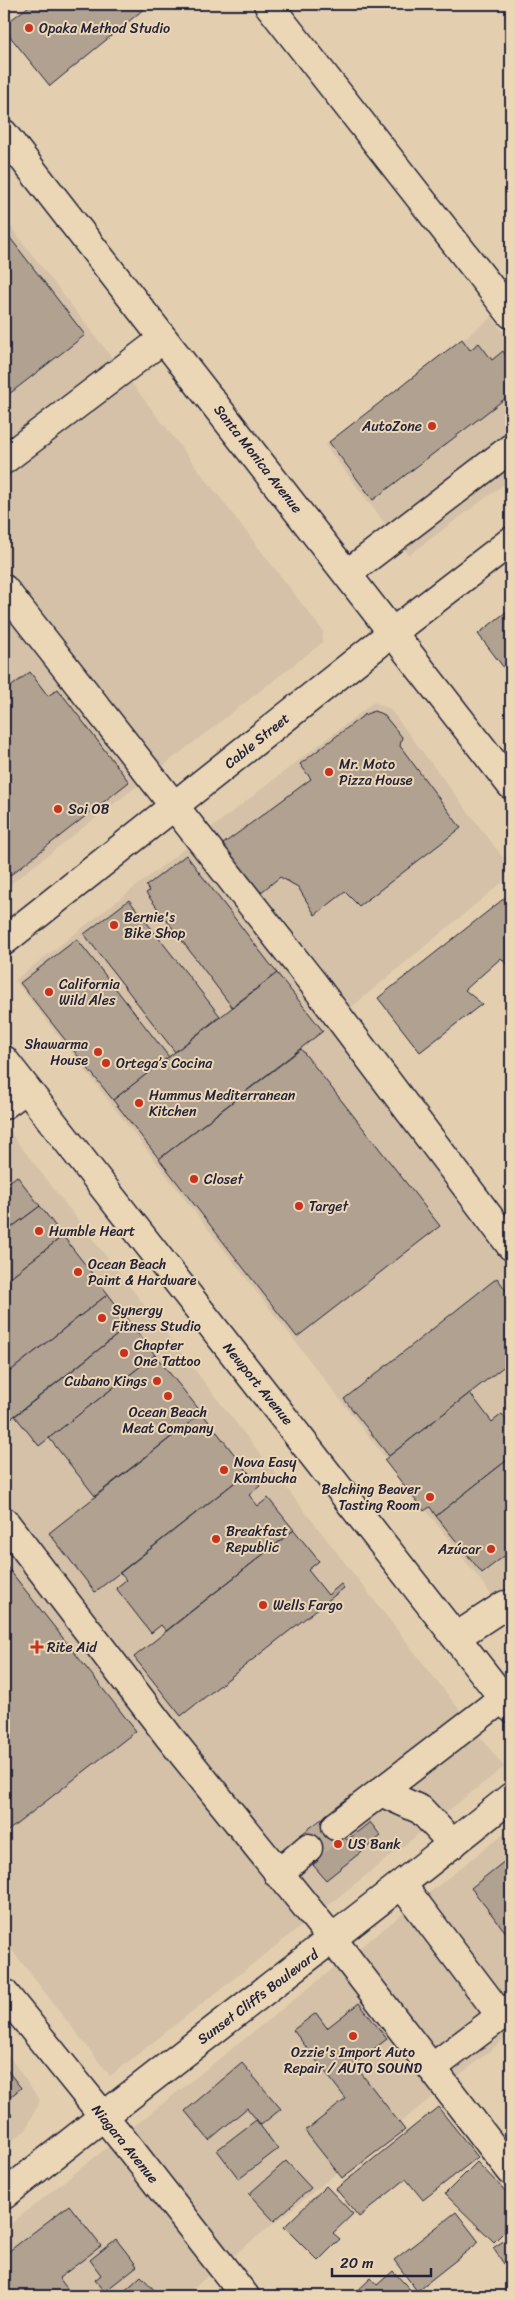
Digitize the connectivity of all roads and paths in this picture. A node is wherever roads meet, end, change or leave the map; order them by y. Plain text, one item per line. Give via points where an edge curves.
1 (268, 4) edge
2 (4, 134) edge
3 (511, 314) edge
4 (163, 339) junction
5 (511, 448) edge
6 (4, 460) edge
7 (511, 541) edge
8 (348, 573) junction
9 (4, 589) edge
10 (393, 632) junction
11 (511, 785) edge
12 (176, 806) junction
13 (4, 941) edge
14 (4, 1060) edge
15 (26, 1089) junction
16 (4, 1105) edge
17 (511, 1246) edge
18 (4, 1521) edge
19 (505, 1605) dead end
20 (456, 1638) junction
21 (508, 1700) edge
22 (381, 1792) junction
23 (511, 1798) edge
24 (336, 1826) tunnel mouth
25 (453, 1844) junction
26 (308, 1848) tunnel mouth
27 (278, 1874) junction
28 (402, 1885) junction
29 (333, 1940) junction
30 (4, 1993) edge
31 (506, 2012) edge
32 (432, 2068) junction
33 (102, 2116) junction
34 (511, 2171) edge
35 (4, 2195) edge
36 (245, 2296) edge

1 - 3 street
2 - 4 street, Santa Monica Avenue
4 - 6 street
4 - 8 street, Santa Monica Avenue
5 - 8 street
7 - 10 street, Cable Street
8 - 10 street, Santa Monica Avenue
9 - 12 street
10 - 11 street, Santa Monica Avenue
10 - 12 street, Cable Street
12 - 13 street, Cable Street
12 - 17 street
14 - 15 street, Newport Avenue
15 - 16 street
15 - 20 street, Newport Avenue
18 - 27 street
19 - 20 street
20 - 21 street, Newport Avenue
21 - 22 street
22 - 24 street
22 - 25 street via 421,1810
23 - 25 street, Sunset Cliffs Boulevard
25 - 28 street, Sunset Cliffs Boulevard
26 - 27 street
27 - 29 street
28 - 29 street, Sunset Cliffs Boulevard
28 - 31 street
29 - 32 street
29 - 33 street, Sunset Cliffs Boulevard
30 - 33 street, Niagara Avenue
31 - 32 street
32 - 34 street
33 - 35 street, Sunset Cliffs Boulevard
33 - 36 street, Niagara Avenue

